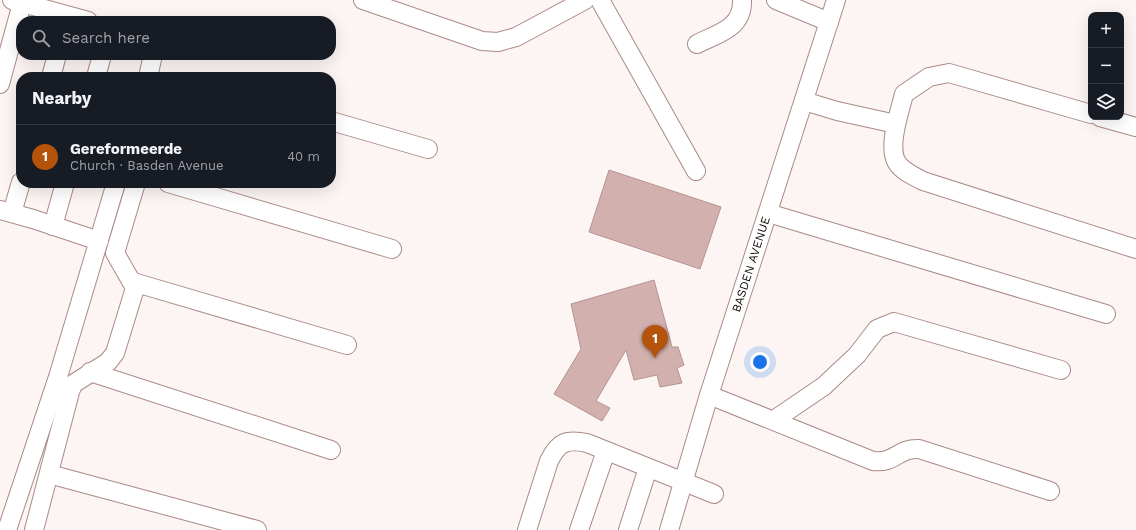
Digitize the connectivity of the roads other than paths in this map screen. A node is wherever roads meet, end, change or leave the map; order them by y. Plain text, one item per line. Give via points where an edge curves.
1 (363, 0) edge
2 (585, 0) edge
3 (600, 0) edge
4 (742, 0) edge
5 (776, 0) edge
6 (836, 0) edge
7 (17, 2) edge
8 (394, 4) edge
9 (62, 16) edge
10 (829, 22) junction
11 (697, 44) dead end
12 (56, 60) edge
13 (101, 60) edge
14 (152, 60) edge
15 (52, 72) edge
16 (97, 72) edge
17 (149, 72) edge
18 (0, 84) edge
19 (804, 101) junction
20 (1088, 113) edge
21 (1111, 120) edge
22 (336, 122) edge
23 (896, 124) junction
24 (1136, 127) edge
25 (428, 149) dead end
26 (696, 171) dead end
27 (18, 188) edge
28 (64, 188) edge
29 (115, 188) edge
30 (134, 188) edge
31 (185, 188) edge
32 (6, 212) edge
33 (768, 213) junction
34 (53, 226) junction
35 (99, 241) junction
36 (392, 249) dead end
37 (1136, 249) edge
38 (133, 282) junction
39 (1106, 314) dead end
40 (346, 345) dead end
41 (1061, 370) dead end
42 (90, 372) junction
43 (709, 395) junction
44 (774, 420) junction
45 (331, 450) dead end
46 (606, 451) junction
47 (648, 468) junction
48 (49, 474) junction
49 (684, 483) junction
50 (1050, 491) dead end
51 (714, 494) dead end
52 (7, 530) edge
53 (34, 530) edge
54 (257, 530) edge
55 (526, 530) edge
56 (579, 530) edge
57 (628, 530) edge
58 (669, 530) edge

1 - 8 street
2 - 8 street via 516,37 498,42 482,42
3 - 26 street
4 - 11 street via 742,14 738,20
5 - 10 street
6 - 10 street, BASDEN AVENUE
7 - 9 street
7 - 18 street
10 - 19 street, BASDEN AVENUE
12 - 15 street
13 - 16 street
14 - 17 street
19 - 23 street
19 - 33 street, BASDEN AVENUE
20 - 23 street via 949,73 930,77 904,94
21 - 24 street
22 - 25 street
23 - 37 street via 893,147 896,161 906,172 923,181
27 - 32 street
28 - 34 street
29 - 35 street
30 - 38 street via 115,253
31 - 36 street
32 - 34 street
33 - 39 street
33 - 43 street, BASDEN AVENUE
34 - 35 street
35 - 52 street via 58,377
38 - 40 street
38 - 42 street via 134,294 115,353 108,362
41 - 44 street via 894,322 877,329 857,355 833,378
42 - 45 street
42 - 48 street via 74,384 70,392
43 - 44 street
43 - 49 street, BASDEN AVENUE
44 - 50 street via 788,428 873,461 889,460 909,448 919,449
46 - 47 street
46 - 55 street via 574,440 566,442 554,451
46 - 56 street
47 - 49 street
47 - 57 street
48 - 53 street
48 - 54 street
49 - 51 street
49 - 58 street, BASDEN AVENUE

